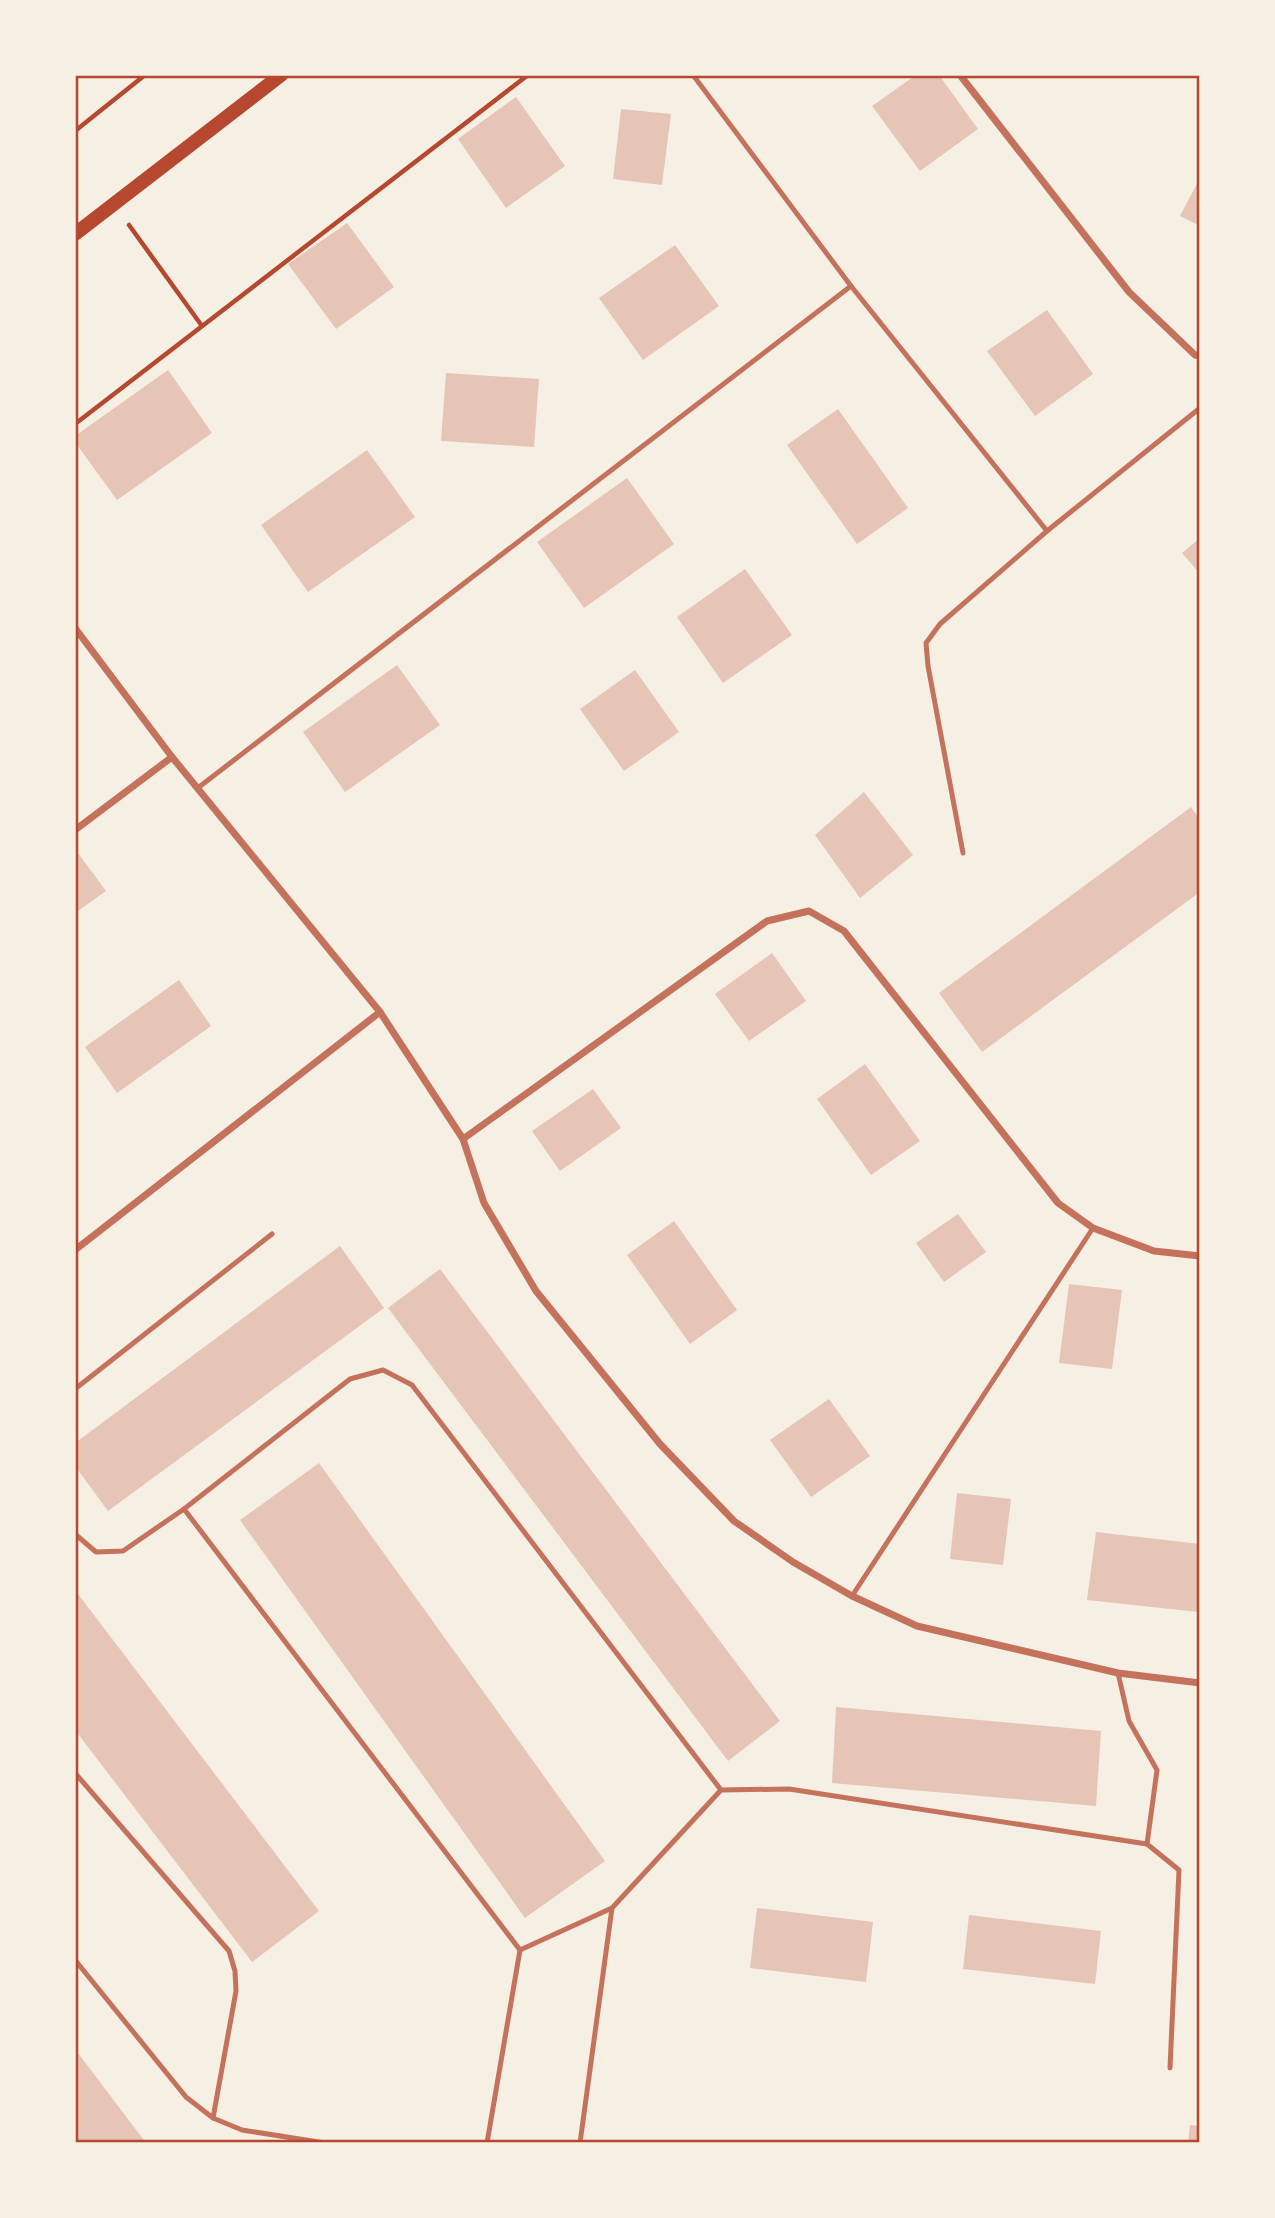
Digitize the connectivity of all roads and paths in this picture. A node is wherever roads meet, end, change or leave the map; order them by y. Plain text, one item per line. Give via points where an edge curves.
1 (145, 75) edge
2 (281, 75) edge
3 (528, 75) edge
4 (693, 75) edge
5 (960, 75) edge
6 (75, 131) edge
7 (114, 204) junction
8 (75, 234) edge
9 (851, 286) junction
10 (202, 326) junction
11 (1200, 356) edge
12 (1200, 408) edge
13 (75, 424) edge
14 (1048, 531) junction
15 (75, 628) edge
16 (172, 757) junction
17 (199, 787) junction
18 (75, 830) edge
19 (963, 853) dead end
20 (380, 1012) junction
21 (463, 1139) junction
22 (1093, 1228) junction
23 (271, 1234) dead end
24 (75, 1250) edge
25 (1200, 1256) edge
26 (75, 1389) edge
27 (184, 1509) junction
28 (75, 1534) edge
29 (852, 1596) junction
30 (1118, 1673) junction
31 (1200, 1683) edge
32 (75, 1773) edge
33 (721, 1790) junction
34 (1147, 1844) junction
35 (612, 1908) junction
36 (520, 1950) junction
37 (75, 1960) edge
38 (1170, 2068) dead end
39 (213, 2118) junction
40 (324, 2143) edge
41 (487, 2143) edge
42 (580, 2143) edge

1 - 6 path
2 - 7 main road
3 - 10 path
4 - 9 lane
5 - 11 street via 1129,292
7 - 8 main road
7 - 10 path
9 - 14 lane
9 - 17 lane
10 - 13 path
12 - 14 lane
14 - 19 lane via 940,624 926,643
15 - 16 street
16 - 17 street
16 - 18 street
17 - 20 street
20 - 21 street
20 - 24 street
21 - 22 street via 766,921 809,911 844,931 1058,1203
21 - 29 street via 484,1203 536,1291 660,1444 734,1521
22 - 25 street via 1154,1251
22 - 29 lane
23 - 26 lane
27 - 28 lane via 123,1551 96,1552
27 - 33 lane via 350,1379 383,1370 412,1385
27 - 36 lane
29 - 30 street via 917,1626
30 - 31 street
30 - 34 lane via 1129,1721 1157,1770
32 - 39 lane via 229,1951 236,1991
33 - 34 lane via 789,1789
33 - 35 lane
34 - 38 lane via 1179,1870
35 - 36 lane
35 - 42 lane
36 - 41 lane
37 - 39 lane via 186,2098
39 - 40 lane via 242,2130

